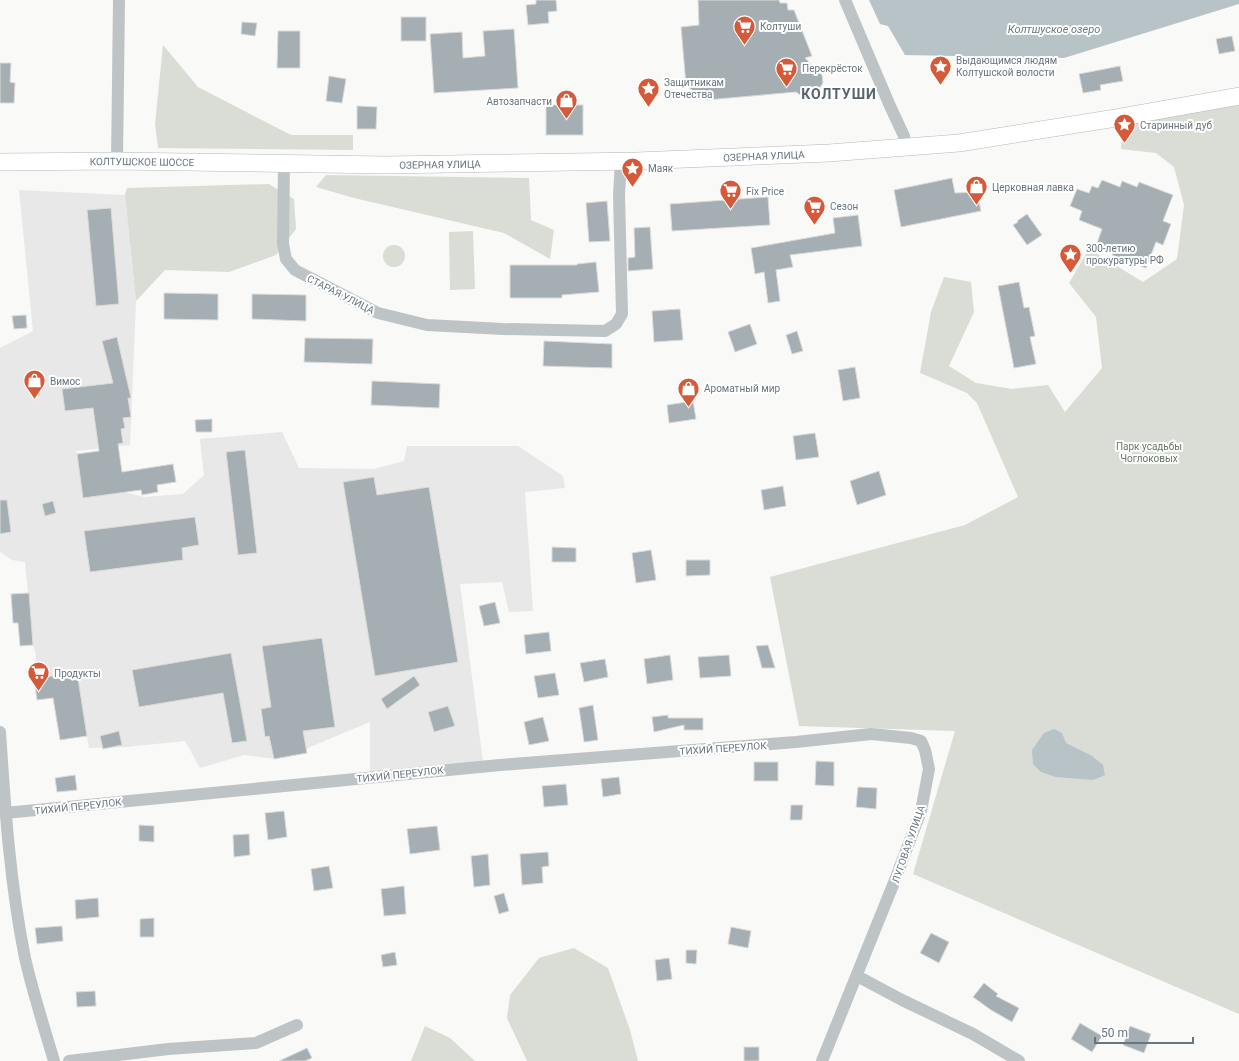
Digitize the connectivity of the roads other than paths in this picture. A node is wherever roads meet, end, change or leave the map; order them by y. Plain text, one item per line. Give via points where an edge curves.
1 (120, 0) edge
2 (845, 0) edge
3 (1239, 96) edge
4 (906, 148) junction
5 (117, 161) junction
6 (0, 162) edge
7 (621, 162) junction
8 (284, 163) junction
9 (0, 732) edge
10 (796, 742) joint
11 (5, 813) junction
12 (857, 976) junction
13 (297, 1025) dead end
14 (54, 1061) edge
15 (69, 1061) edge
16 (822, 1061) edge
17 (1019, 1061) edge

1 - 5 street
2 - 4 street via 904,136
3 - 4 main road, ОЗЕРНАЯ УЛИЦА via 1005,136
4 - 7 main road, ОЗЕРНАЯ УЛИЦА
5 - 6 main road, КОЛТУШСКОЕ ШОССЕ
5 - 8 main road, КОЛТУШСКОЕ ШОССЕ
7 - 8 main road, ОЗЕРНАЯ УЛИЦА via 386,165
7 - 8 street, СТАРАЯ УЛИЦА via 618,195 622,314 616,324 605,331 427,325 378,313 295,270 286,259 283,244
9 - 11 street
10 - 11 street, ТИХИЙ ПЕРЕУЛОК via 500,765
10 - 12 street, ЛУГОВАЯ УЛИЦА via 871,734 911,738 921,741 925,750 929,769 921,811
11 - 14 street via 13,883 26,959
12 - 16 street, ЛУГОВАЯ УЛИЦА
12 - 17 street via 973,1034
13 - 15 street via 256,1043 168,1049

